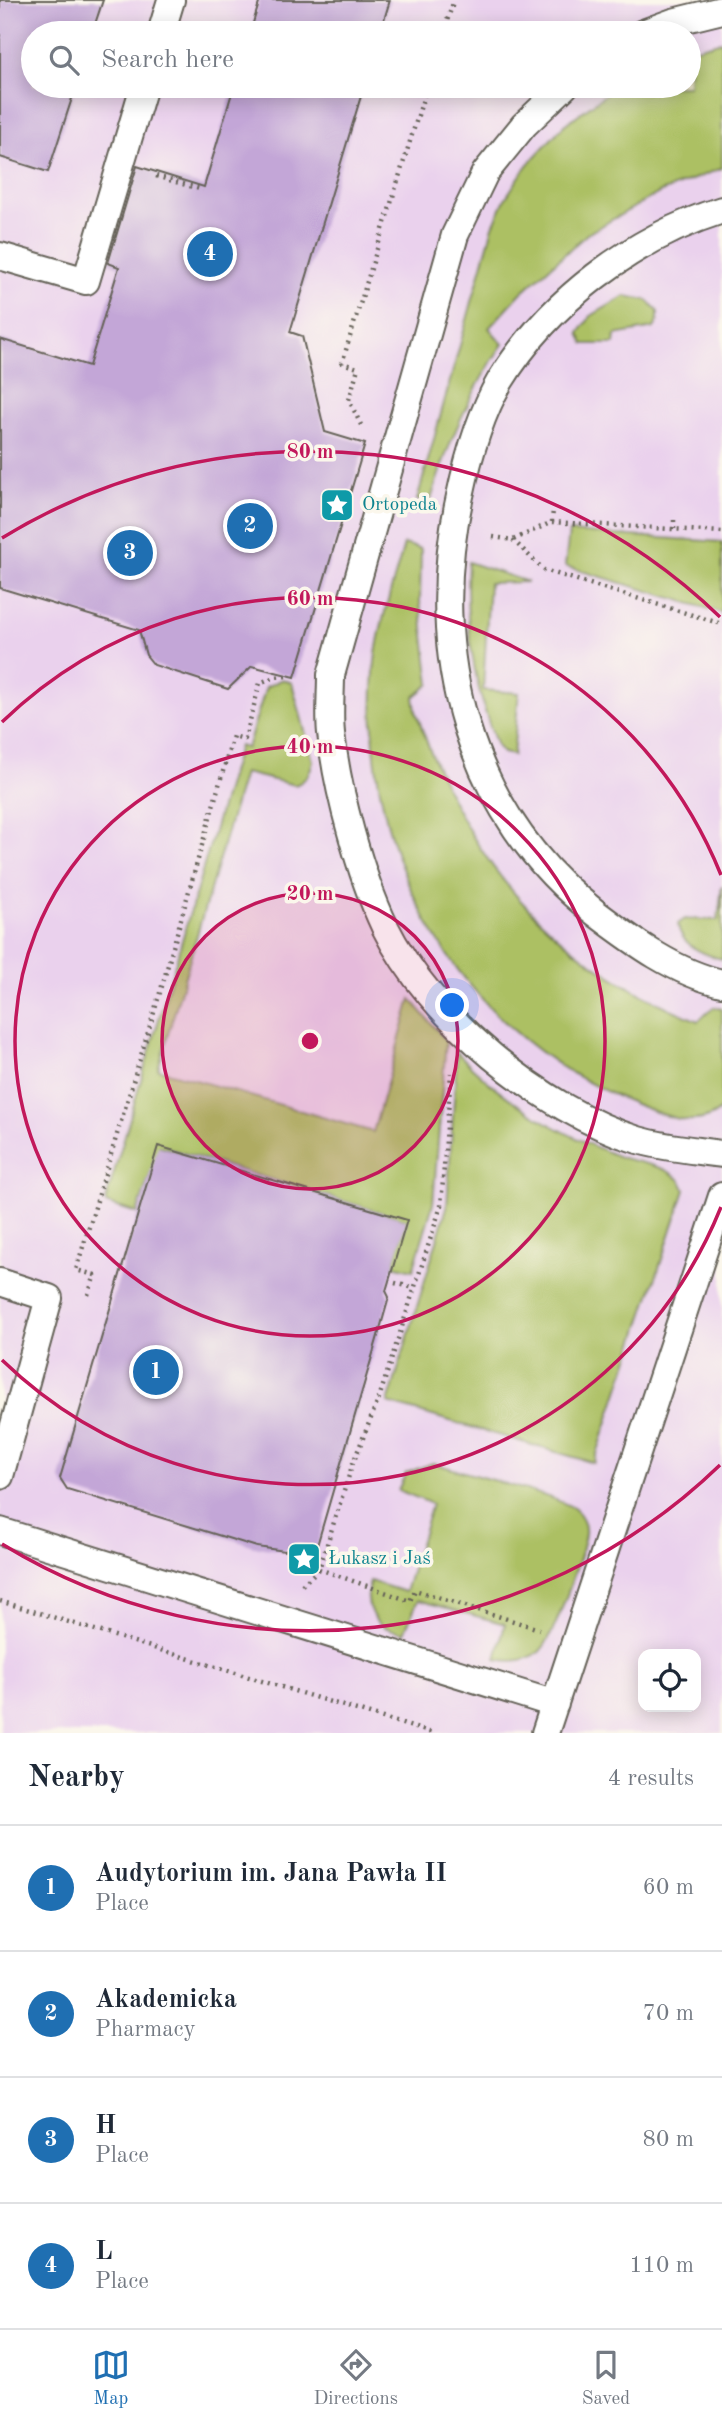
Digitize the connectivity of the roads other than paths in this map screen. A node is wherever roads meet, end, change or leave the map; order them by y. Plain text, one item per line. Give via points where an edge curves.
1 (171, 0) edge
2 (722, 10) edge
3 (165, 21) edge
4 (677, 21) edge
5 (140, 98) edge
6 (552, 98) edge
7 (722, 210) edge
8 (0, 256) edge
9 (722, 983) edge
10 (722, 1154) edge
11 (722, 1196) edge
12 (0, 1282) edge
13 (0, 1476) edge
14 (0, 1531) edge
15 (555, 1704) junction
16 (545, 1733) edge

1 - 3 lane
2 - 4 lane
5 - 8 lane via 86,281
6 - 10 lane via 485,173 456,235 331,675 333,744 364,873 385,927 452,1019 486,1053 562,1107 640,1141
7 - 9 lane via 691,219 625,256 534,333 499,384 467,464 452,531 447,587 448,635 464,723 499,801 544,864 579,900 678,967
11 - 15 lane
12 - 13 lane via 50,1298
14 - 15 lane
15 - 16 lane

